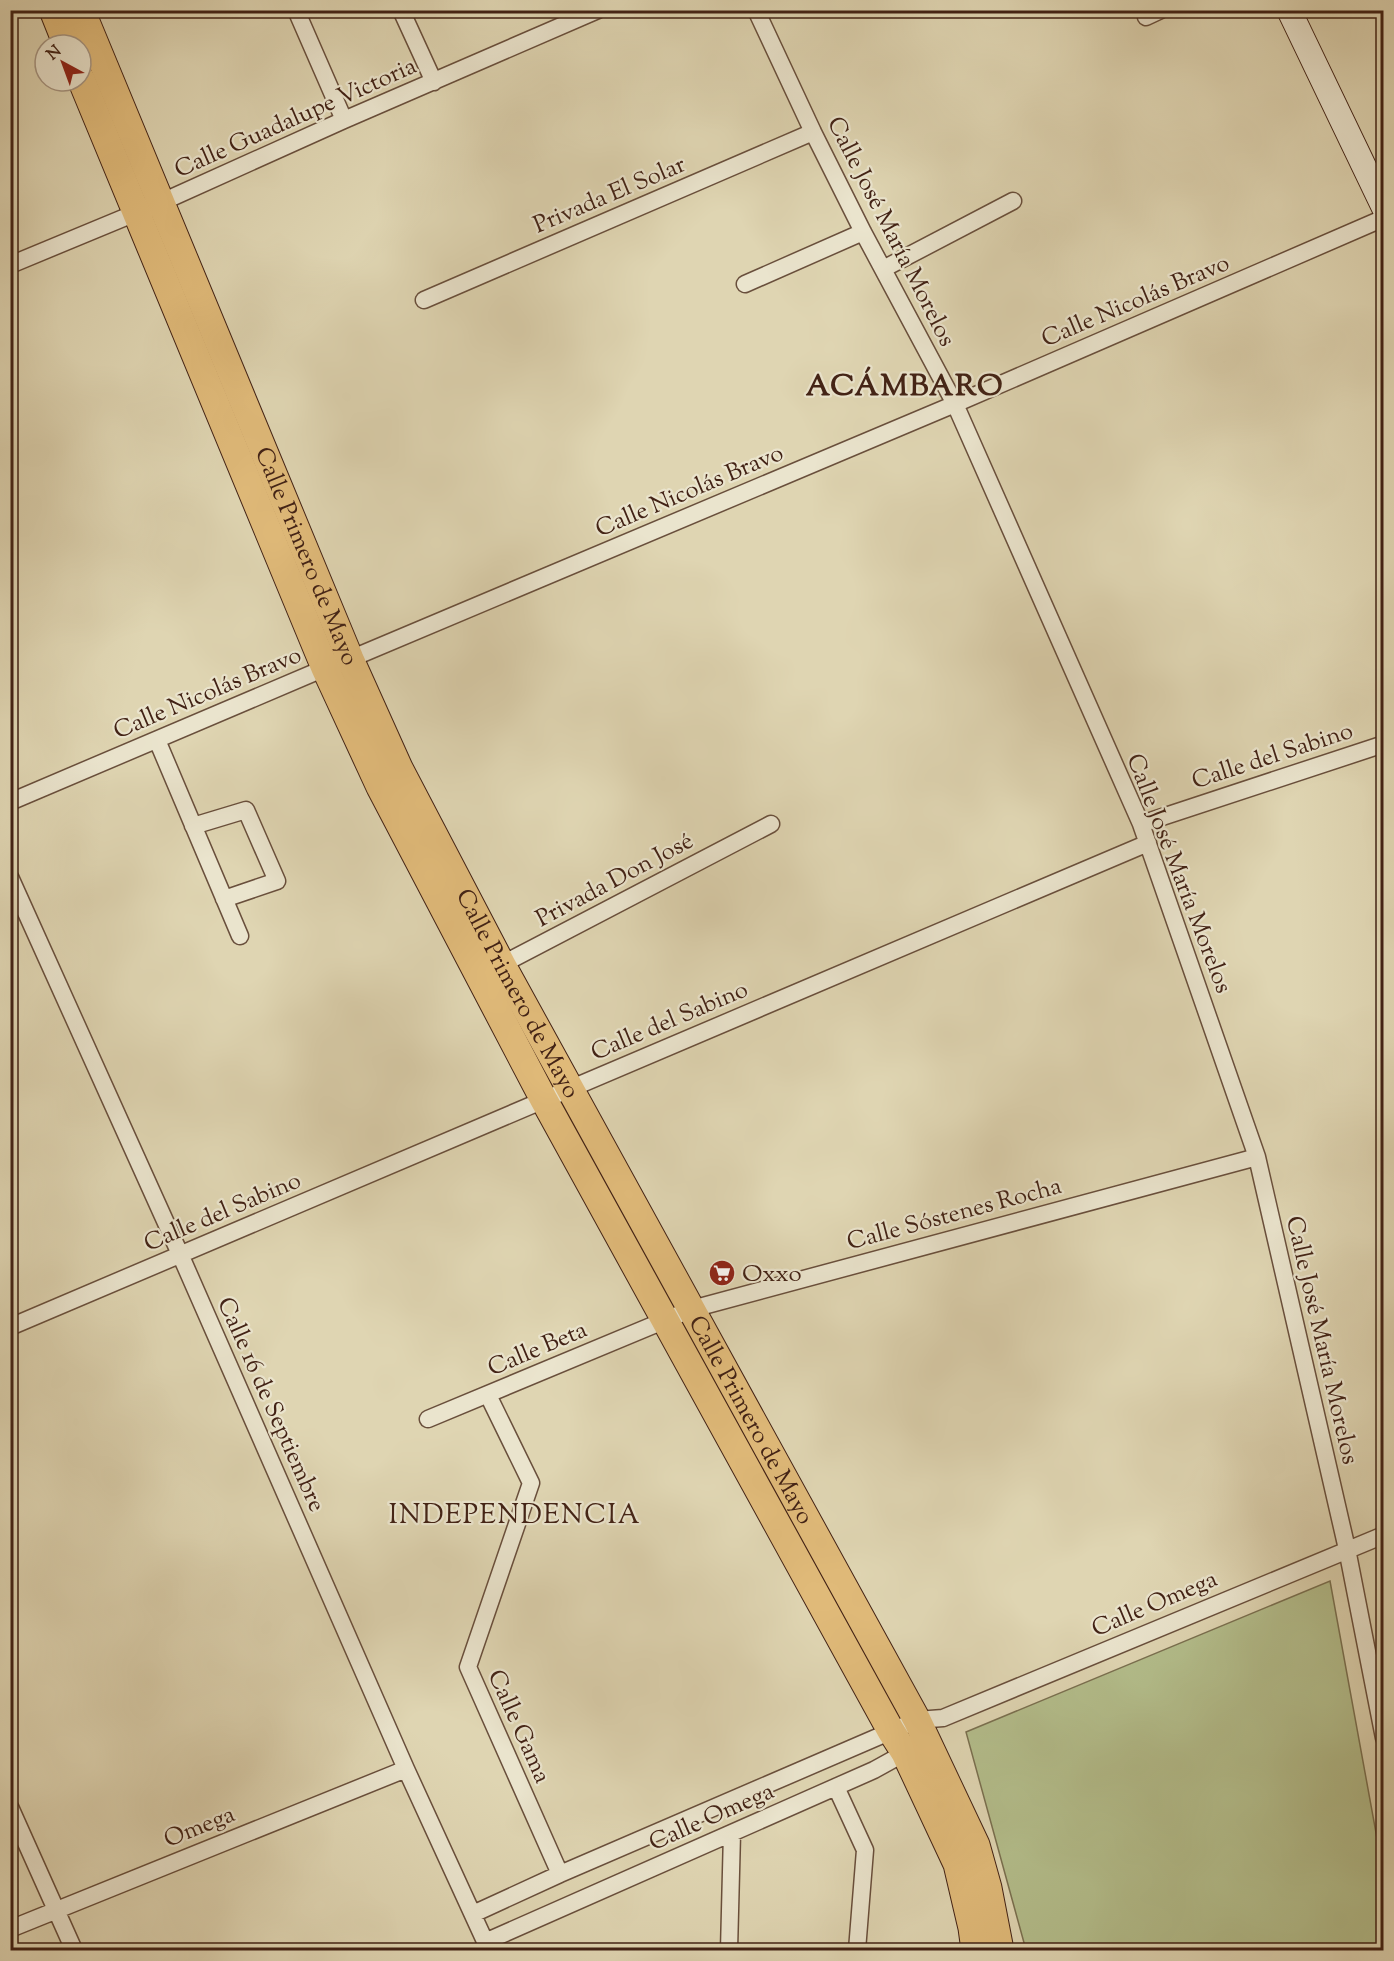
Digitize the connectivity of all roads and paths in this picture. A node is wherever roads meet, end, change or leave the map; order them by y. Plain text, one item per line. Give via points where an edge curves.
1 (53, 10) edge
2 (81, 10) edge
3 (296, 10) edge
4 (401, 10) edge
5 (598, 10) edge
6 (756, 10) edge
7 (1289, 10) edge
8 (62, 33) edge
9 (434, 82) junction
10 (87, 93) edge
11 (344, 120) junction
12 (813, 132) junction
13 (1013, 201) dead end
14 (162, 202) junction
15 (1383, 208) edge
16 (136, 213) junction
17 (1383, 218) edge
18 (863, 232) junction
19 (10, 265) edge
20 (883, 269) junction
21 (745, 284) dead end
22 (424, 300) dead end
23 (955, 404) junction
24 (338, 663) junction
25 (157, 740) junction
26 (1383, 744) edge
27 (10, 802) edge
28 (771, 824) dead end
29 (1141, 824) junction
30 (193, 826) junction
31 (1148, 843) junction
32 (10, 877) edge
33 (224, 899) junction
34 (240, 936) dead end
35 (490, 970) junction
36 (570, 1088) junction
37 (544, 1100) junction
38 (1257, 1157) junction
39 (180, 1254) junction
40 (692, 1309) junction
41 (664, 1321) junction
42 (10, 1327) edge
43 (488, 1395) junction
44 (428, 1419) dead end
45 (1383, 1535) edge
46 (1347, 1549) junction
47 (917, 1733) junction
48 (1383, 1738) edge
49 (406, 1769) junction
50 (836, 1787) junction
51 (10, 1807) edge
52 (732, 1833) junction
53 (560, 1874) junction
54 (56, 1909) junction
55 (473, 1914) junction
56 (10, 1929) edge
57 (487, 1946) edge
58 (74, 1950) edge
59 (729, 1950) edge
60 (857, 1950) edge
61 (975, 1950) edge
62 (1000, 1950) edge

1 - 8 main road
2 - 14 main road, Calle Primero de Mayo
3 - 11 street
4 - 9 street
5 - 9 street, Calle Guadalupe Victoria
6 - 12 street, Calle José María Morelos
7 - 15 street
9 - 11 street, Calle Guadalupe Victoria
10 - 16 main road, Calle Primero de Mayo
11 - 14 street, Calle Guadalupe Victoria
12 - 18 street, Calle José María Morelos
12 - 22 street, Privada El Solar
13 - 20 street
14 - 16 street, Calle Guadalupe Victoria
14 - 24 main road, Calle Primero de Mayo
16 - 19 street, Calle Guadalupe Victoria
16 - 24 main road, Calle Primero de Mayo
17 - 23 street, Calle Nicolás Bravo
18 - 20 street, Calle José María Morelos
18 - 21 street
20 - 23 street, Calle José María Morelos
23 - 24 street, Calle Nicolás Bravo
23 - 29 street, Calle José María Morelos
24 - 25 street, Calle Nicolás Bravo
24 - 35 main road, Calle Primero de Mayo via 380,787
25 - 27 street, Calle Nicolás Bravo
25 - 30 street
26 - 29 street, Calle del Sabino
28 - 35 street, Privada Don José
29 - 31 street, Calle José María Morelos
30 - 33 street
30 - 33 street via 246,810 277,881
31 - 36 street, Calle del Sabino
31 - 38 street, Calle José María Morelos
32 - 39 street, Calle 16 de Septiembre
33 - 34 street
35 - 36 main road, Calle Primero de Mayo
35 - 37 main road, Calle Primero de Mayo
36 - 37 street, Calle del Sabino
36 - 40 main road, Calle Primero de Mayo
37 - 39 street, Calle del Sabino
37 - 41 main road, Calle Primero de Mayo
38 - 40 street, Calle Sóstenes Rocha
38 - 46 street, Calle José María Morelos
39 - 42 street, Calle del Sabino
39 - 49 street, Calle 16 de Septiembre
40 - 41 street, Calle Sóstenes Rocha
40 - 47 main road, Calle Primero de Mayo
41 - 43 street, Calle Beta
41 - 47 main road, Calle Primero de Mayo
43 - 44 street, Calle Beta
43 - 53 street, Calle Gama via 531,1483 468,1667
45 - 46 street, Calle Omega
46 - 47 street, Calle Omega
46 - 48 street, Calle José María Morelos
47 - 50 street, Calle Omega via 874,1770
47 - 53 street, Calle Omega
47 - 61 main road, Calle Primero de Mayo via 957,1864
47 - 62 main road, Calle Primero de Mayo via 976,1845
49 - 54 street, Omega
49 - 55 street, Calle 16 de Septiembre
50 - 52 street, Calle Omega
50 - 60 street via 865,1850
51 - 54 street
52 - 57 street, Calle Omega
52 - 59 street
53 - 55 street, Calle Omega
54 - 56 street, Omega
54 - 58 street
55 - 57 street, Calle 16 de Septiembre

